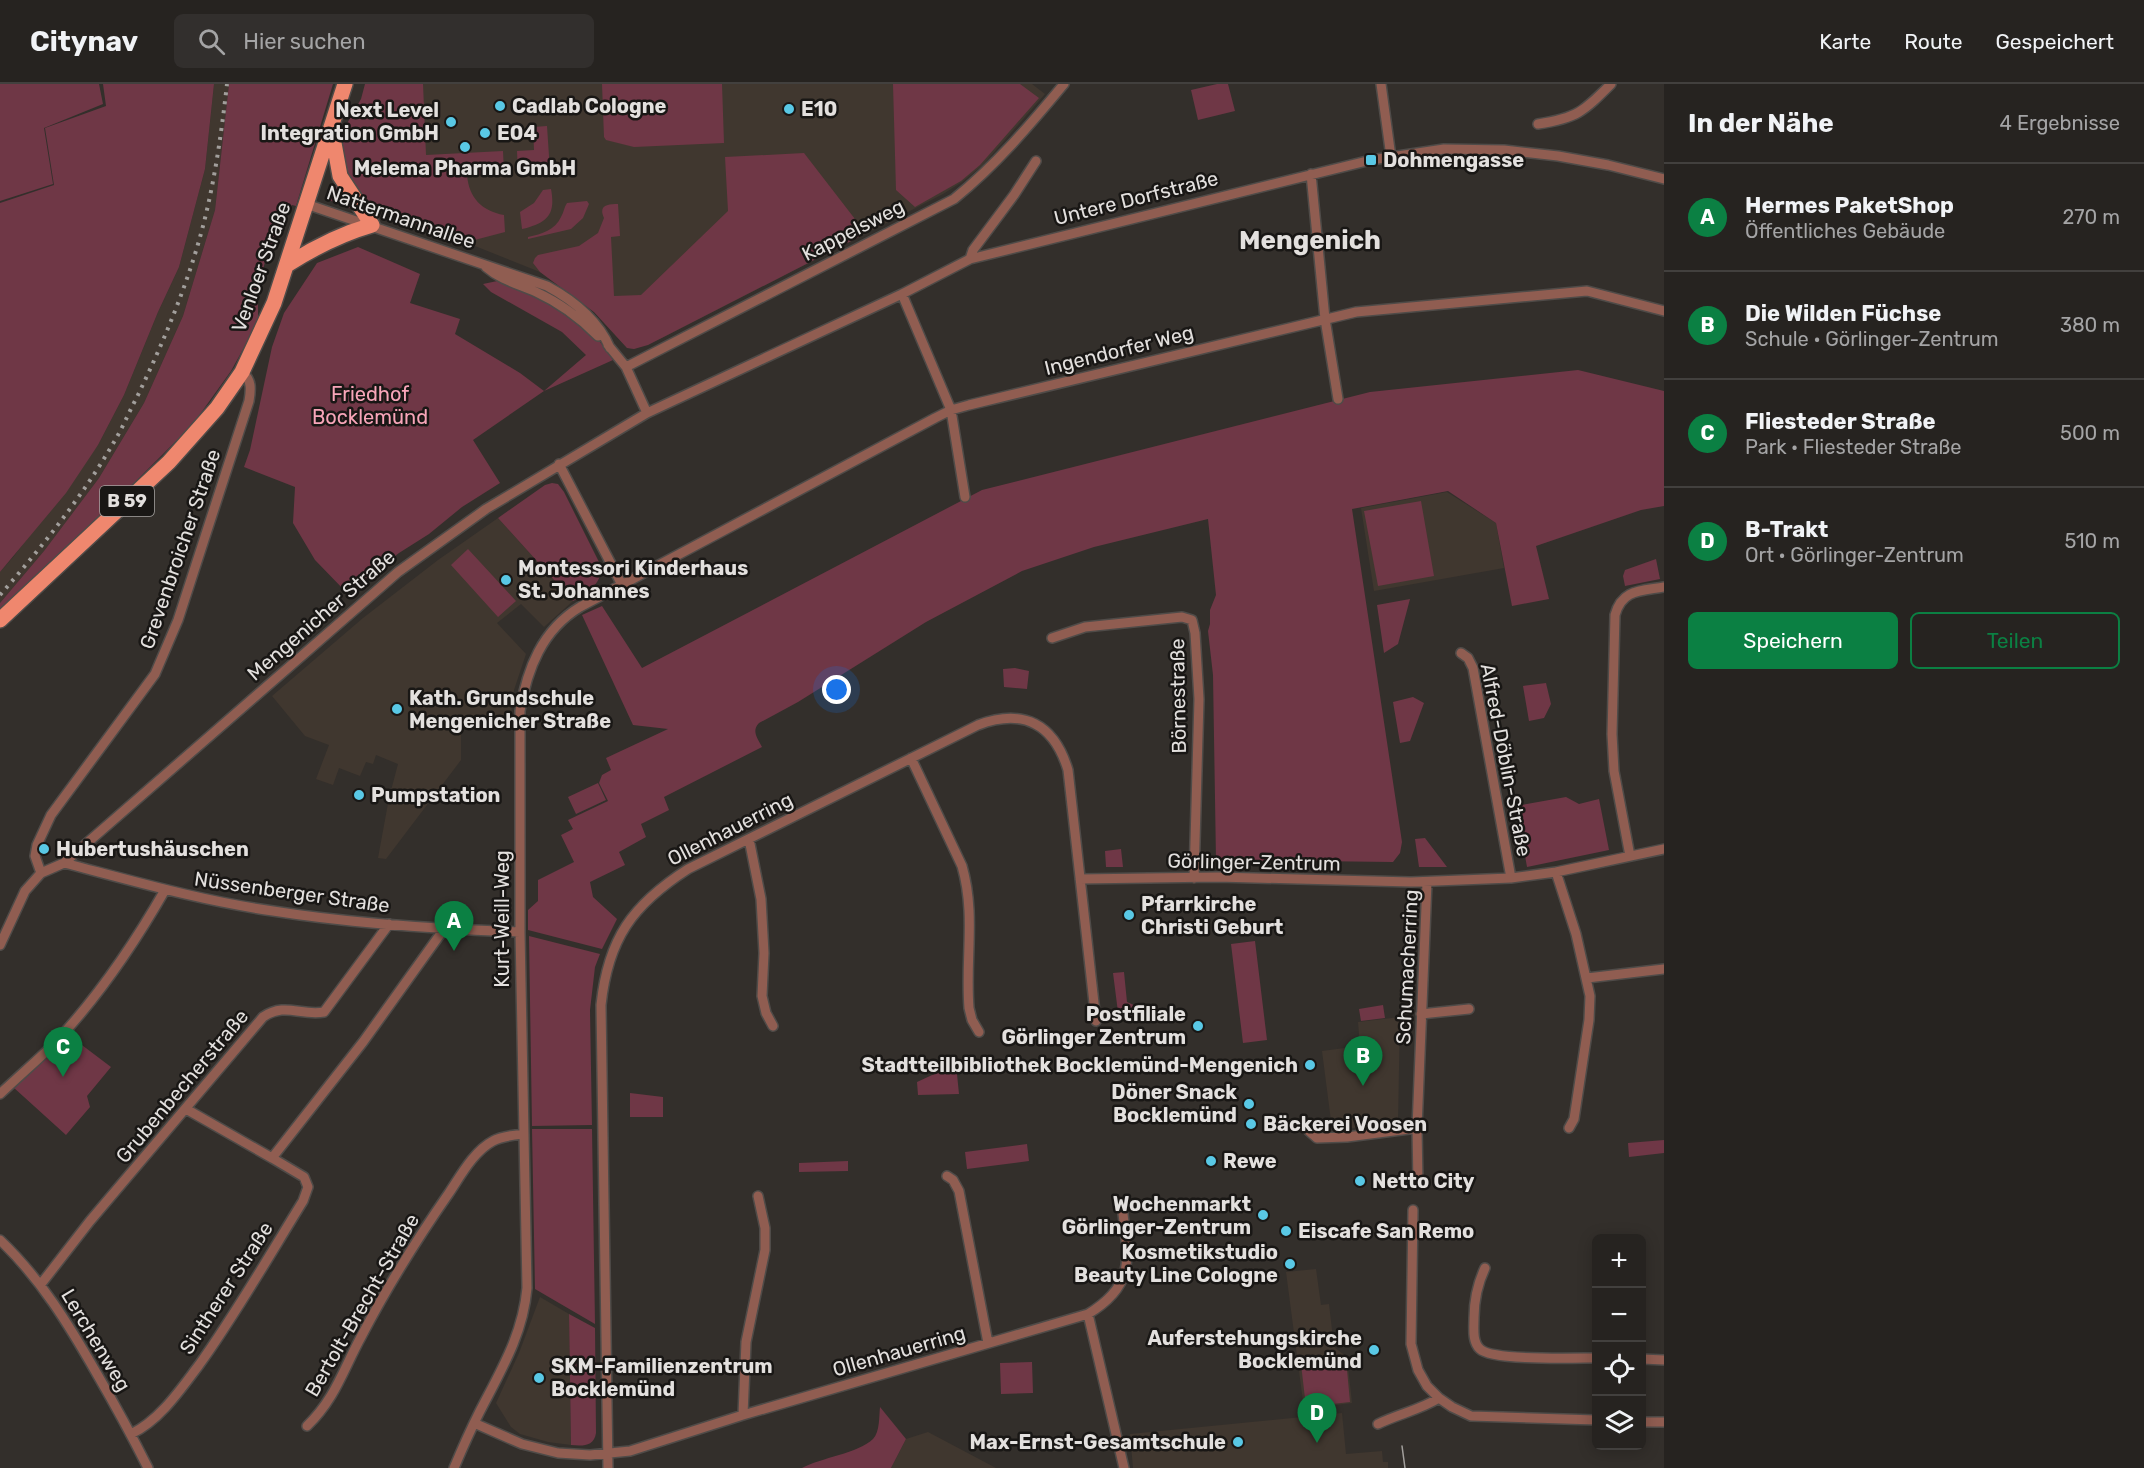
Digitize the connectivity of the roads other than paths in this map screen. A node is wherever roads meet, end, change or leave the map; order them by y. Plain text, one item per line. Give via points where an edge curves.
1 (345, 84) edge
2 (1064, 84) edge
3 (1381, 84) edge
4 (1611, 84) edge
5 (1538, 124) dead end
6 (332, 126) junction
7 (1391, 157) junction
8 (1036, 161) dead end
9 (1311, 174) junction
10 (1664, 179) edge
11 (306, 204) junction
12 (372, 225) junction
13 (970, 259) junction
14 (287, 265) junction
15 (902, 294) junction
16 (1664, 311) edge
17 (1325, 319) junction
18 (626, 367) junction
19 (242, 372) junction
20 (1338, 399) dead end
21 (951, 410) junction
22 (647, 413) junction
23 (559, 464) junction
24 (965, 497) dead end
25 (622, 585) junction
26 (1664, 587) edge
27 (0, 620) edge
28 (1052, 638) dead end
29 (1461, 653) dead end
30 (911, 758) junction
31 (749, 839) junction
32 (1664, 849) edge
33 (1630, 856) junction
34 (64, 862) junction
35 (1556, 872) junction
36 (41, 873) junction
37 (1194, 878) junction
38 (1511, 878) junction
39 (1080, 879) junction
40 (1427, 882) junction
41 (165, 890) junction
42 (389, 924) junction
43 (444, 929) junction
44 (520, 932) junction
45 (0, 945) edge
46 (1664, 969) edge
47 (1587, 978) junction
48 (1469, 1009) dead end
49 (1421, 1014) junction
50 (1096, 1021) dead end
51 (773, 1026) dead end
52 (979, 1032) dead end
53 (0, 1094) edge
54 (186, 1109) junction
55 (1417, 1128) junction
56 (1569, 1128) dead end
57 (1309, 1131) dead end
58 (524, 1134) junction
59 (272, 1158) junction
60 (947, 1176) dead end
61 (1418, 1183) dead end
62 (758, 1196) dead end
63 (1413, 1210) dead end
64 (1123, 1214) dead end
65 (0, 1240) edge
66 (1485, 1268) dead end
67 (41, 1284) junction
68 (1088, 1314) junction
69 (988, 1343) junction
70 (1592, 1358) edge
71 (1646, 1359) edge
72 (1664, 1360) edge
73 (1439, 1398) junction
74 (743, 1415) junction
75 (1592, 1420) edge
76 (1646, 1422) edge
77 (1664, 1422) edge
78 (474, 1423) junction
79 (1378, 1424) dead end
80 (307, 1426) dead end
81 (131, 1434) junction
82 (608, 1455) junction
83 (148, 1468) edge
84 (454, 1468) edge
85 (608, 1468) edge
86 (1124, 1468) edge

1 - 6 main road, Venloer Straße / B 59
2 - 18 street, Kappelsweg via 980,178 954,199
3 - 7 street
4 - 5 street via 1582,111
6 - 11 main road, Venloer Straße / B 59
6 - 12 main road via 340,176
7 - 9 street, Untere Dorfstraße
7 - 10 street, Untere Dorfstraße via 1444,149 1504,150 1608,165
8 - 13 street
9 - 13 street, Untere Dorfstraße
9 - 17 street
11 - 12 street, Nattermannallee
11 - 14 main road, Venloer Straße / B 59
12 - 14 main road via 324,242
12 - 18 street, Nattermannallee via 484,265 496,275 573,312
13 - 15 street, Untere Dorfstraße
14 - 19 main road, Venloer Straße / B 59
15 - 21 street
15 - 22 street, Untere Dorfstraße
16 - 17 street, Ingendorfer Weg via 1587,291 1356,312
17 - 20 street
17 - 21 street, Ingendorfer Weg
18 - 22 street, Nattermannallee
19 - 27 main road, Venloer Straße / B 59 via 176,455
19 - 36 street, Grevenbroicher Straße via 251,385 249,401 178,620 155,674 51,815 34,856
21 - 24 street
21 - 25 street, Ingendorfer Weg
22 - 23 street, Mengenicher Straße
23 - 25 street
23 - 34 street, Mengenicher Straße via 486,509 398,572
25 - 44 street, Kurt-Weill-Weg via 573,611 555,626 525,680 520,711
26 - 33 street via 1625,596 1615,615 1614,771
28 - 37 street, Börnestraße via 1085,627 1182,617 1192,620 1198,699
29 - 38 street, Alfred-Döblin-Straße via 1473,668
30 - 31 street, Ollenhauerring
30 - 39 street, Ollenhauerring via 995,719 1024,719 1047,732 1058,744 1068,770
30 - 52 street via 966,881 970,903 969,1000 972,1020
31 - 51 street via 760,898 762,996
31 - 82 street, Ollenhauerring via 688,869 644,902 621,933 607,968 601,1005
32 - 33 street, Schumacherring
33 - 35 street, Schumacherring
34 - 36 street, Mengenicher Straße
34 - 41 street, Nüssenberger Straße
35 - 38 street, Schumacherring
35 - 47 street
36 - 45 street via 25,891
37 - 39 street, Görlinger-Zentrum
37 - 40 street, Görlinger-Zentrum
38 - 40 street, Schumacherring
39 - 50 street, Ollenhauerring
40 - 49 street, Schumacherring
41 - 42 street, Nüssenberger Straße via 273,911
41 - 53 street via 137,938 91,999 52,1045
42 - 43 street, Nüssenberger Straße
42 - 54 street, Grubenbecherstraße via 324,1012 281,1009 263,1017
43 - 44 street, Nüssenberger Straße
43 - 59 street via 363,1042
44 - 58 street, Kurt-Weill-Weg
46 - 47 street
47 - 56 street via 1589,1020 1574,1119
48 - 49 street
49 - 55 street, Schumacherring
54 - 59 street, Sintherer Straße
54 - 67 street, Grubenbecherstraße
55 - 57 street via 1317,1138
55 - 61 street, Schumacherring
58 - 78 street, Kurt-Weill-Weg via 526,1304 518,1335
58 - 80 street, Bertolt-Brecht-Straße via 493,1141 479,1151 390,1284 335,1393
59 - 81 street, Sintherer Straße via 304,1177 308,1187 303,1201 228,1325 183,1387 149,1423
60 - 69 street via 959,1191
62 - 74 street via 765,1250 749,1321
63 - 73 street via 1411,1344 1418,1370
64 - 68 street, Ollenhauerring via 1128,1265 1115,1292
65 - 67 street, Lerchenweg
66 - 70 street via 1474,1300 1474,1335 1482,1351 1504,1356
67 - 81 street, Lerchenweg
68 - 69 street, Ollenhauerring
68 - 86 street
69 - 74 street, Ollenhauerring
71 - 72 street
73 - 75 street via 1471,1416
73 - 79 street
74 - 82 street, Ollenhauerring via 663,1442
76 - 77 street
78 - 82 street via 546,1451
78 - 84 street, Kurt-Weill-Weg
81 - 83 street, Lerchenweg
82 - 85 street, Ollenhauerring

